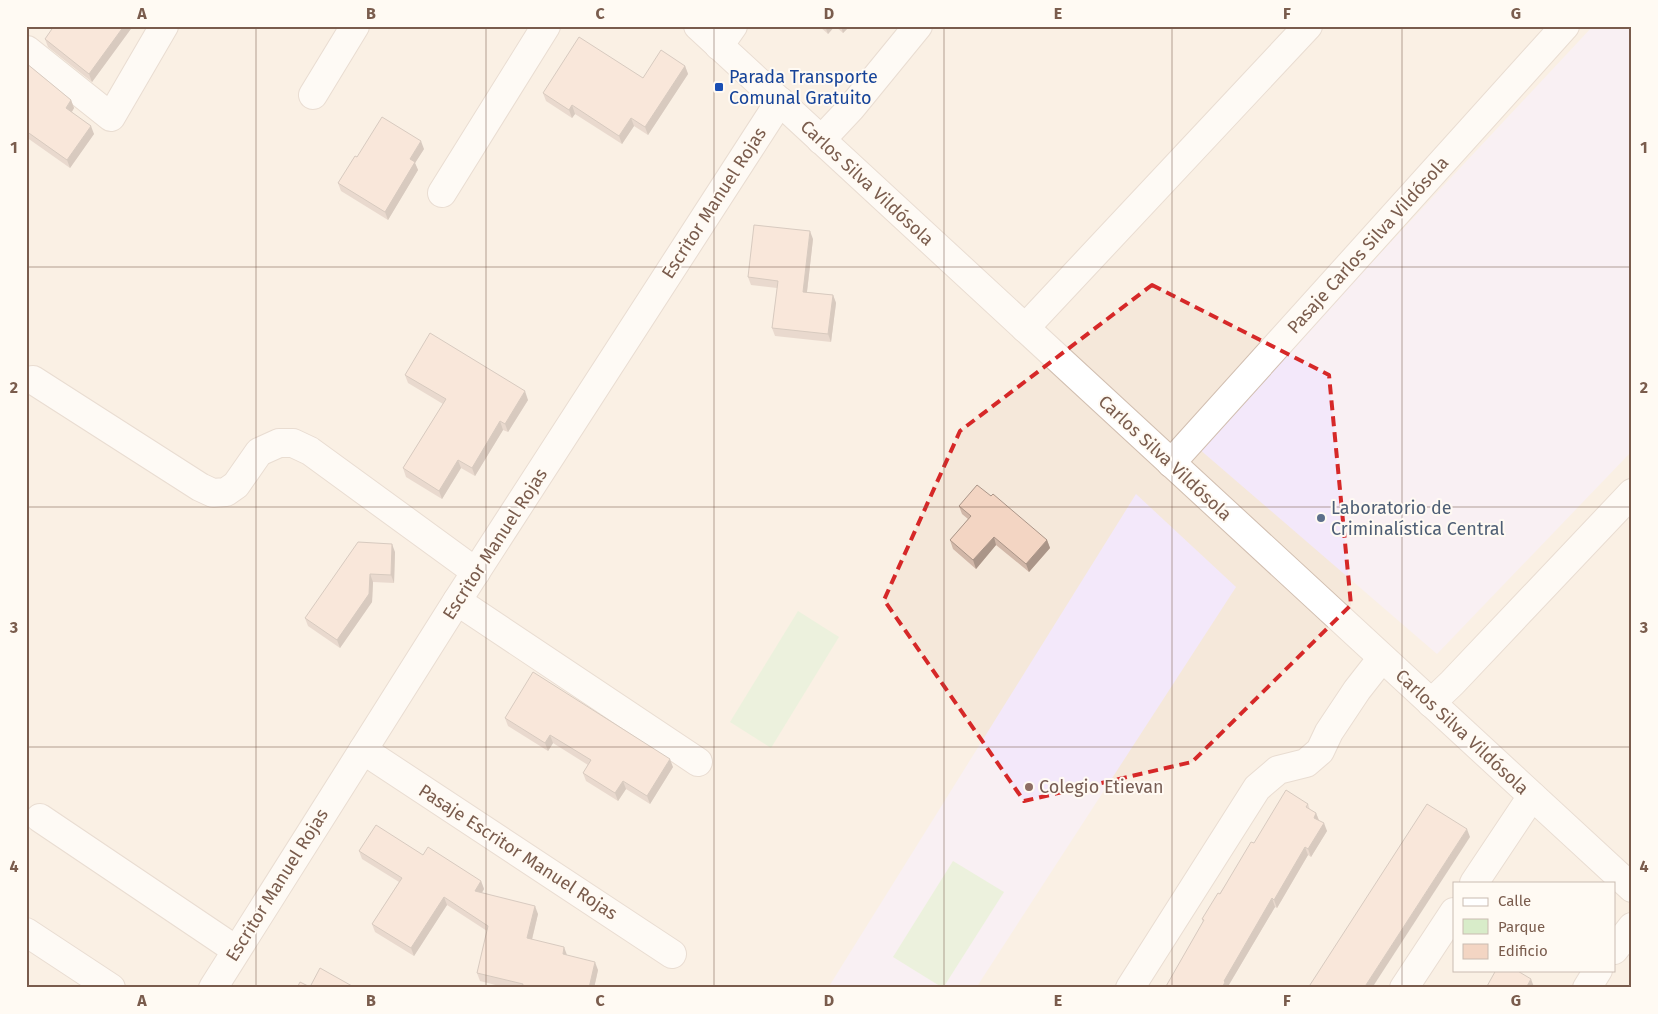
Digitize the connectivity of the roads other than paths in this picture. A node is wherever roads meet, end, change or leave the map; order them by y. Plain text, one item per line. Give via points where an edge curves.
1 (164, 26) edge
2 (355, 26) edge
3 (546, 26) edge
4 (698, 26) edge
5 (918, 26) edge
6 (1308, 26) edge
7 (1565, 26) edge
8 (726, 36) edge
9 (27, 50) edge
10 (314, 95) dead end
11 (780, 101) junction
12 (821, 140) junction
13 (442, 192) dead end
14 (1025, 328) junction
15 (33, 380) dead end
16 (1171, 462) junction
17 (1632, 493) edge
18 (476, 572) junction
19 (458, 601) junction
20 (1382, 658) junction
21 (1430, 703) junction
22 (363, 750) junction
23 (698, 762) dead end
24 (1532, 796) junction
25 (40, 818) dead end
26 (1475, 882) edge
27 (1632, 888) edge
28 (1453, 914) edge
29 (1632, 928) edge
30 (26, 932) edge
31 (1616, 948) edge
32 (236, 950) junction
33 (672, 954) dead end
34 (1597, 972) edge
35 (111, 988) edge
36 (213, 988) edge
37 (1130, 988) edge
38 (1404, 988) edge
39 (1587, 988) edge

1 - 9 street via 111,117
2 - 10 street
3 - 13 street
4 - 8 street, Carlos Silva Vildósola
5 - 12 street
6 - 14 street
7 - 16 street, Pasaje Carlos Silva Vildósola
8 - 11 street, Carlos Silva Vildósola
11 - 12 street, Carlos Silva Vildósola
11 - 18 street, Escritor Manuel Rojas
12 - 14 street, Carlos Silva Vildósola
14 - 16 street, Carlos Silva Vildósola
15 - 18 street via 213,493 226,492 236,485 259,452 279,443 293,443 310,451
16 - 20 street, Carlos Silva Vildósola
17 - 21 street
18 - 19 street, Escritor Manuel Rojas
19 - 22 street, Escritor Manuel Rojas
19 - 23 street
20 - 21 street, Carlos Silva Vildósola
20 - 37 street via 1329,732 1320,751 1306,763 1278,770 1257,788
21 - 24 street, Carlos Silva Vildósola
22 - 32 street, Escritor Manuel Rojas
22 - 33 street, Pasaje Escritor Manuel Rojas
24 - 26 street
24 - 27 street, Carlos Silva Vildósola
25 - 32 street
28 - 38 street
29 - 31 street
30 - 35 street
32 - 36 street, Escritor Manuel Rojas
34 - 39 street

